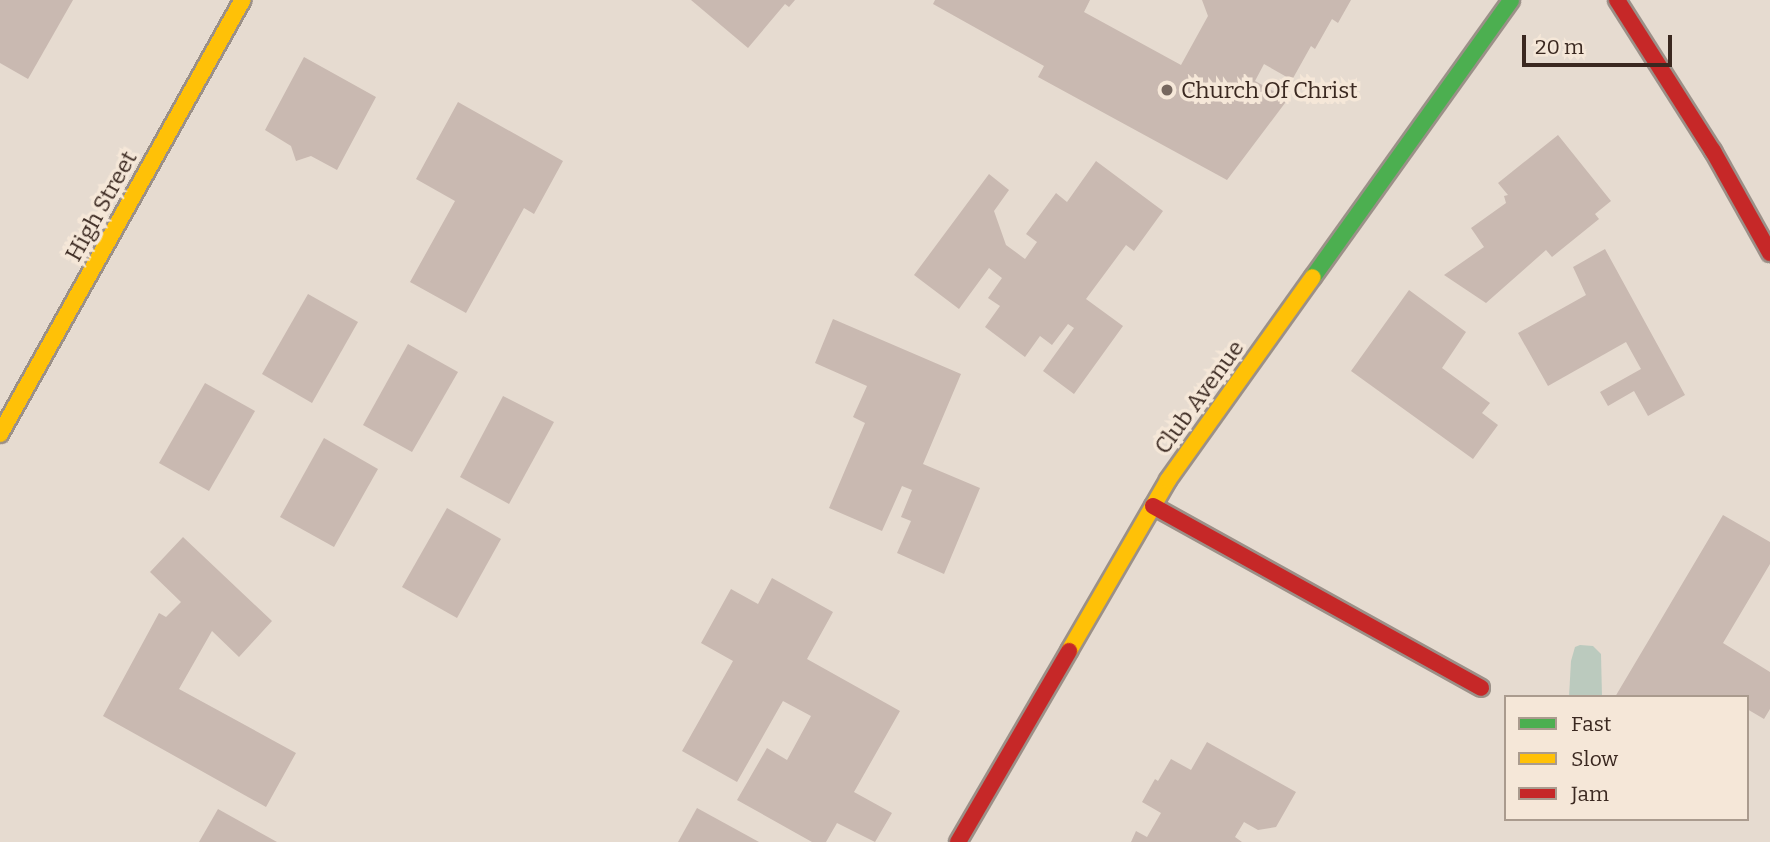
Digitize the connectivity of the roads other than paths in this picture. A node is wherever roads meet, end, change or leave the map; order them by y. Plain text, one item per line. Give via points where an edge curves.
1 (243, 0) edge
2 (1511, 0) edge
3 (1617, 0) edge
4 (1770, 253) edge
5 (0, 434) edge
6 (1153, 506) junction
7 (1480, 688) dead end
8 (958, 842) edge

1 - 5 street, High Street
2 - 6 street, Club Avenue
3 - 4 street via 1713,151
6 - 7 street
6 - 8 street, Club Avenue

